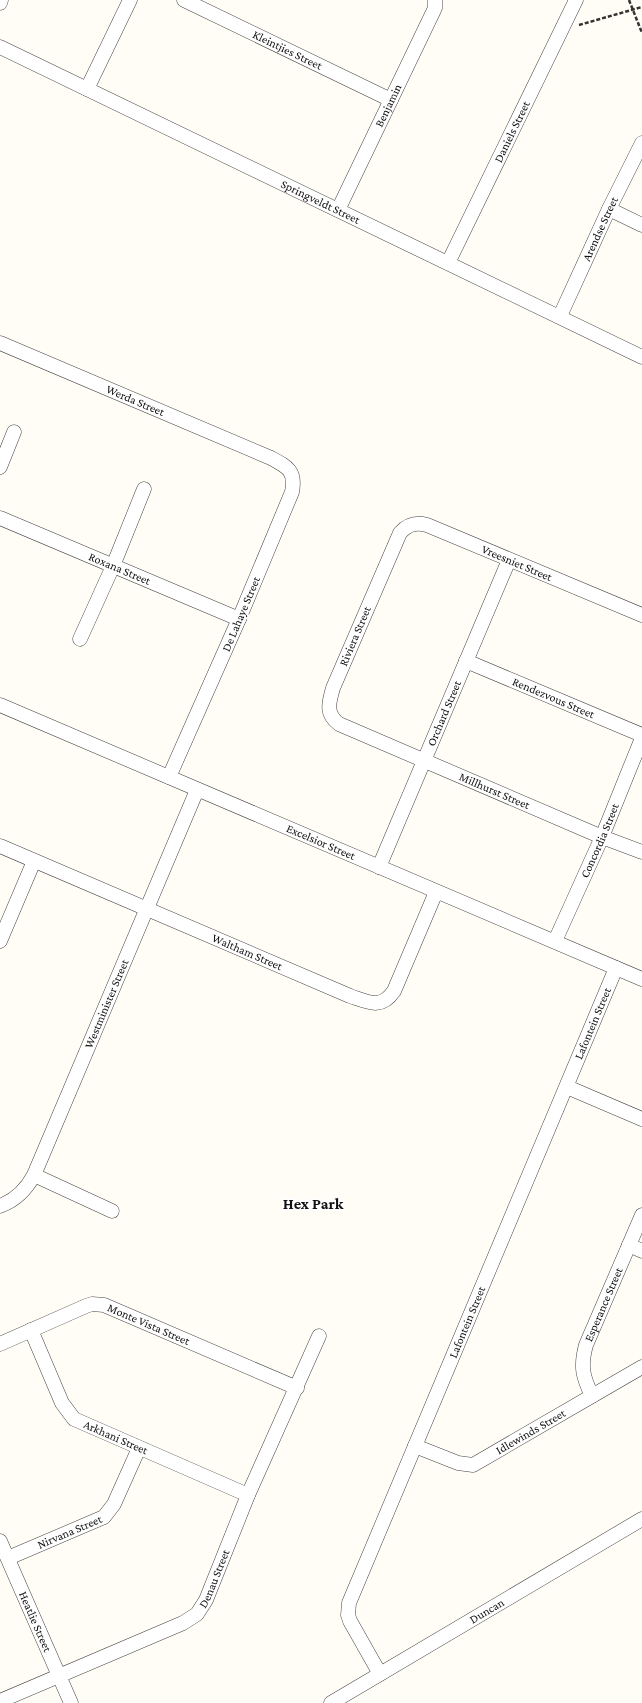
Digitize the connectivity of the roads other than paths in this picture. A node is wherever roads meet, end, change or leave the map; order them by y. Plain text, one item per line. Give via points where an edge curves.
1 (2, 0) edge
2 (130, 0) edge
3 (184, 0) edge
4 (436, 0) edge
5 (576, 0) edge
6 (0, 3) edge
7 (0, 47) edge
8 (88, 89) junction
9 (391, 100) junction
10 (642, 143) edge
11 (609, 209) junction
12 (338, 210) junction
13 (642, 225) edge
14 (448, 263) junction
15 (560, 316) junction
16 (0, 343) edge
17 (642, 357) edge
18 (14, 432) dead end
19 (271, 458) joint
20 (0, 467) edge
21 (144, 489) dead end
22 (0, 518) edge
23 (397, 539) joint
24 (509, 560) junction
25 (113, 566) junction
26 (642, 615) edge
27 (239, 619) junction
28 (80, 639) dead end
29 (466, 661) junction
30 (0, 705) edge
31 (348, 728) joint
32 (642, 735) edge
33 (642, 738) edge
34 (424, 759) junction
35 (169, 777) junction
36 (197, 790) junction
37 (602, 837) junction
38 (0, 846) edge
39 (642, 852) edge
40 (34, 861) junction
41 (379, 867) junction
42 (436, 892) junction
43 (147, 909) junction
44 (0, 941) edge
45 (555, 941) junction
46 (616, 968) junction
47 (642, 979) edge
48 (567, 1087) junction
49 (642, 1119) edge
50 (34, 1175) junction
51 (0, 1206) edge
52 (112, 1211) dead end
53 (642, 1216) edge
54 (636, 1248) edge
55 (31, 1330) junction
56 (319, 1336) dead end
57 (0, 1344) edge
58 (642, 1367) edge
59 (297, 1388) junction
60 (592, 1396) junction
61 (415, 1446) junction
62 (139, 1448) junction
63 (248, 1495) junction
64 (642, 1519) edge
65 (0, 1541) edge
66 (8, 1558) junction
67 (380, 1674) junction
68 (58, 1676) junction
69 (0, 1701) edge
70 (71, 1703) edge
71 (331, 1703) edge

1 - 6 street
2 - 8 street
3 - 9 street, Kleintjies Street
4 - 9 street, Benjamin via 435,8
5 - 14 street, Daniels Street
7 - 8 street, Springveldt Street
8 - 12 street, Springveldt Street
9 - 12 street, Benjamin
10 - 11 street, Arendse Street
11 - 13 street
11 - 15 street, Arendse Street
12 - 14 street, Springveldt Street
14 - 15 street, Springveldt Street
15 - 17 street, Springveldt Street
16 - 19 street, Werda Street
18 - 20 street
19 - 27 street, De Lahaye Street via 291,472 292,492
21 - 25 street
22 - 25 street, Roxana Street
23 - 24 street, Vreesniet Street via 404,529 421,523
23 - 31 street, Riviera Street via 330,698 329,712 336,721
24 - 26 street, Vreesniet Street
24 - 29 street, Orchard Street
25 - 27 street, Roxana Street
25 - 28 street
27 - 35 street, De Lahaye Street
29 - 32 street, Rendezvous Street
29 - 34 street, Orchard Street
30 - 35 street, Excelsior Street
31 - 34 street, Millhurst Street
33 - 37 street, Concordia Street
34 - 37 street, Millhurst Street
34 - 41 street, Orchard Street
35 - 36 street, Excelsior Street
36 - 41 street, Excelsior Street
36 - 43 street, Westminister Street
37 - 39 street, Millhurst Street
37 - 45 street, Concordia Street
38 - 40 street, Waltham Street
40 - 43 street, Waltham Street
40 - 44 street
41 - 42 street, Excelsior Street
42 - 43 street, Waltham Street via 394,991 385,1001 374,1004
42 - 45 street, Excelsior Street
43 - 50 street, Westminister Street
45 - 46 street, Excelsior Street
46 - 47 street, Excelsior Street
46 - 48 street, Lafontein Street
48 - 49 street
48 - 61 street, Lafontein Street
50 - 51 street, Westminister Street via 23,1192
50 - 52 street
53 - 54 street, Esperance Street
54 - 60 street, Esperance Street via 586,1346 583,1374
55 - 57 street, Monte Vista Street
55 - 59 street, Monte Vista Street via 86,1306 104,1305
55 - 62 street, Arkhani Street via 69,1414 79,1422
56 - 59 street, Denau Street
58 - 60 street, Idlewinds Street
59 - 63 street, Denau Street
60 - 61 street, Idlewinds Street via 473,1465 458,1463
61 - 67 street, Lafontein Street via 349,1603 350,1621
62 - 63 street, Arkhani Street
62 - 66 street, Nirvana Street via 114,1504 104,1517
63 - 68 street, Denau Street via 206,1600 196,1614 184,1623
64 - 67 street, Duncan
65 - 66 street, Heatlie Street
66 - 68 street, Heatlie Street
67 - 71 street, Duncan
68 - 69 street, Denau Street
68 - 70 street, Heatlie Street

